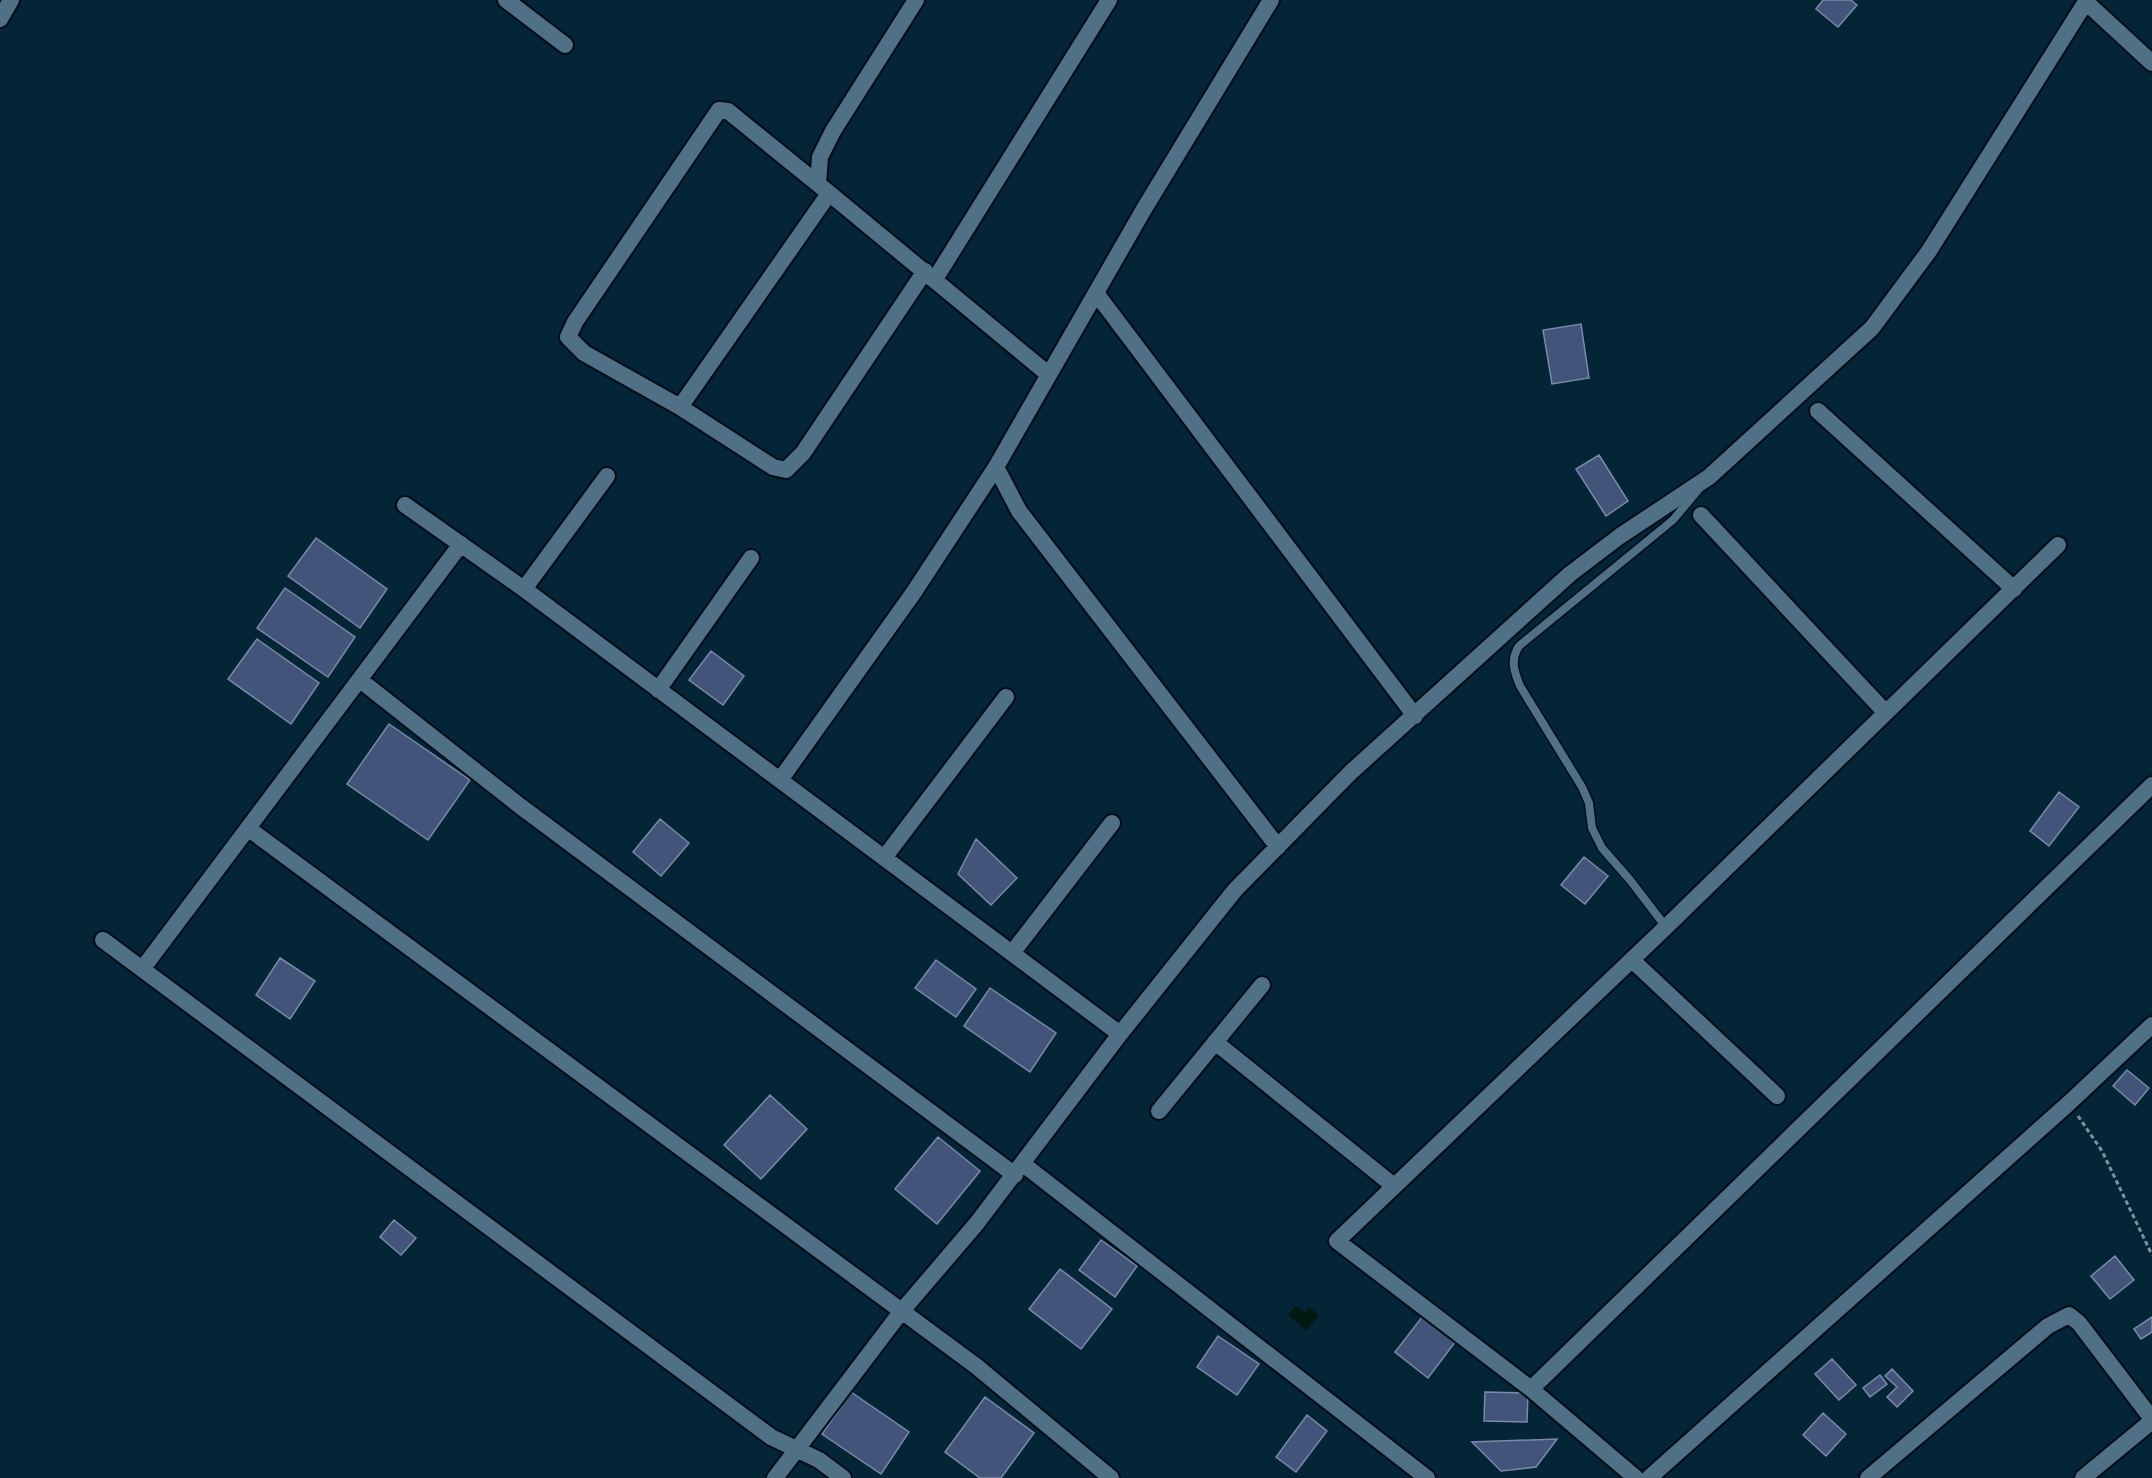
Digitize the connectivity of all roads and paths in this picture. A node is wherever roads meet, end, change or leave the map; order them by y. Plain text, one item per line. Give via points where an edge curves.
1 (11, 0) edge
2 (506, 0) edge
3 (916, 0) edge
4 (1109, 0) edge
5 (1271, 0) edge
6 (2087, 1) edge
7 (0, 19) edge
8 (565, 45) dead end
9 (2152, 63) edge
10 (823, 189) junction
11 (930, 275) junction
12 (1096, 293) junction
13 (1048, 374) junction
14 (680, 407) junction
15 (1818, 411) dead end
16 (996, 467) junction
17 (607, 476) dead end
18 (1709, 477) junction
19 (405, 505) dead end
20 (1701, 515) dead end
21 (461, 544) junction
22 (2058, 545) dead end
23 (752, 558) dead end
24 (524, 589) junction
25 (2013, 589) junction
26 (360, 680) junction
27 (658, 690) junction
28 (1006, 697) dead end
29 (1886, 713) junction
30 (1415, 716) junction
31 (780, 780) junction
32 (2152, 785) edge
33 (1112, 823) dead end
34 (249, 829) junction
35 (1278, 847) junction
36 (884, 858) junction
37 (1666, 927) junction
38 (103, 940) dead end
39 (1012, 953) junction
40 (1632, 960) junction
41 (143, 968) junction
42 (1262, 985) dead end
43 (2152, 1025) edge
44 (1120, 1034) junction
45 (1215, 1042) junction
46 (1777, 1096) dead end
47 (2069, 1103) junction
48 (1159, 1111) dead end
49 (1019, 1169) junction
50 (1394, 1186) junction
51 (2152, 1255) edge
52 (901, 1312) junction
53 (1531, 1389) junction
54 (2152, 1420) edge
55 (798, 1449) junction
56 (775, 1478) edge
57 (843, 1478) edge
58 (1111, 1478) edge
59 (1427, 1478) edge
60 (1636, 1478) edge
61 (1649, 1478) edge
62 (1868, 1478) edge
63 (2084, 1478) edge

1 - 7 street
2 - 8 street
3 - 10 street via 819,157
4 - 11 street
5 - 12 street
6 - 9 street
6 - 18 street via 1896,298 1844,356
10 - 11 street
10 - 14 street
10 - 14 street via 728,111 719,110 575,322 568,337 575,346
11 - 13 street
11 - 14 street via 803,453 786,470 772,467
12 - 13 street
12 - 30 street
13 - 16 street
15 - 25 street
16 - 31 street via 914,592
16 - 35 street via 1019,511
17 - 24 street
18 - 30 street via 1570,574
18 - 37 lane via 1673,520 1520,646 1513,660 1520,686 1582,787 1589,803 1592,828 1602,848
19 - 21 street
20 - 29 street
21 - 24 street
21 - 26 street
22 - 25 street
23 - 27 street
24 - 27 street
25 - 29 street
26 - 34 street
26 - 49 street via 520,806
27 - 31 street
28 - 36 street
29 - 37 street
30 - 35 street via 1351,772
31 - 36 street
32 - 53 street
33 - 39 street
34 - 41 street
34 - 52 street
35 - 44 street via 1235,890
36 - 39 street
37 - 40 street
38 - 41 street
39 - 44 street
40 - 46 street
40 - 50 street
41 - 55 street via 763,1431
42 - 45 street
43 - 47 street
44 - 49 street
45 - 48 street
45 - 50 street
47 - 51 path via 2102,1151
47 - 61 street
49 - 52 street
49 - 59 street
50 - 53 street via 1337,1240
52 - 55 street
52 - 58 street via 976,1366
53 - 60 street
54 - 62 street via 2069,1315 2048,1326
54 - 63 street
55 - 56 street
55 - 57 street

